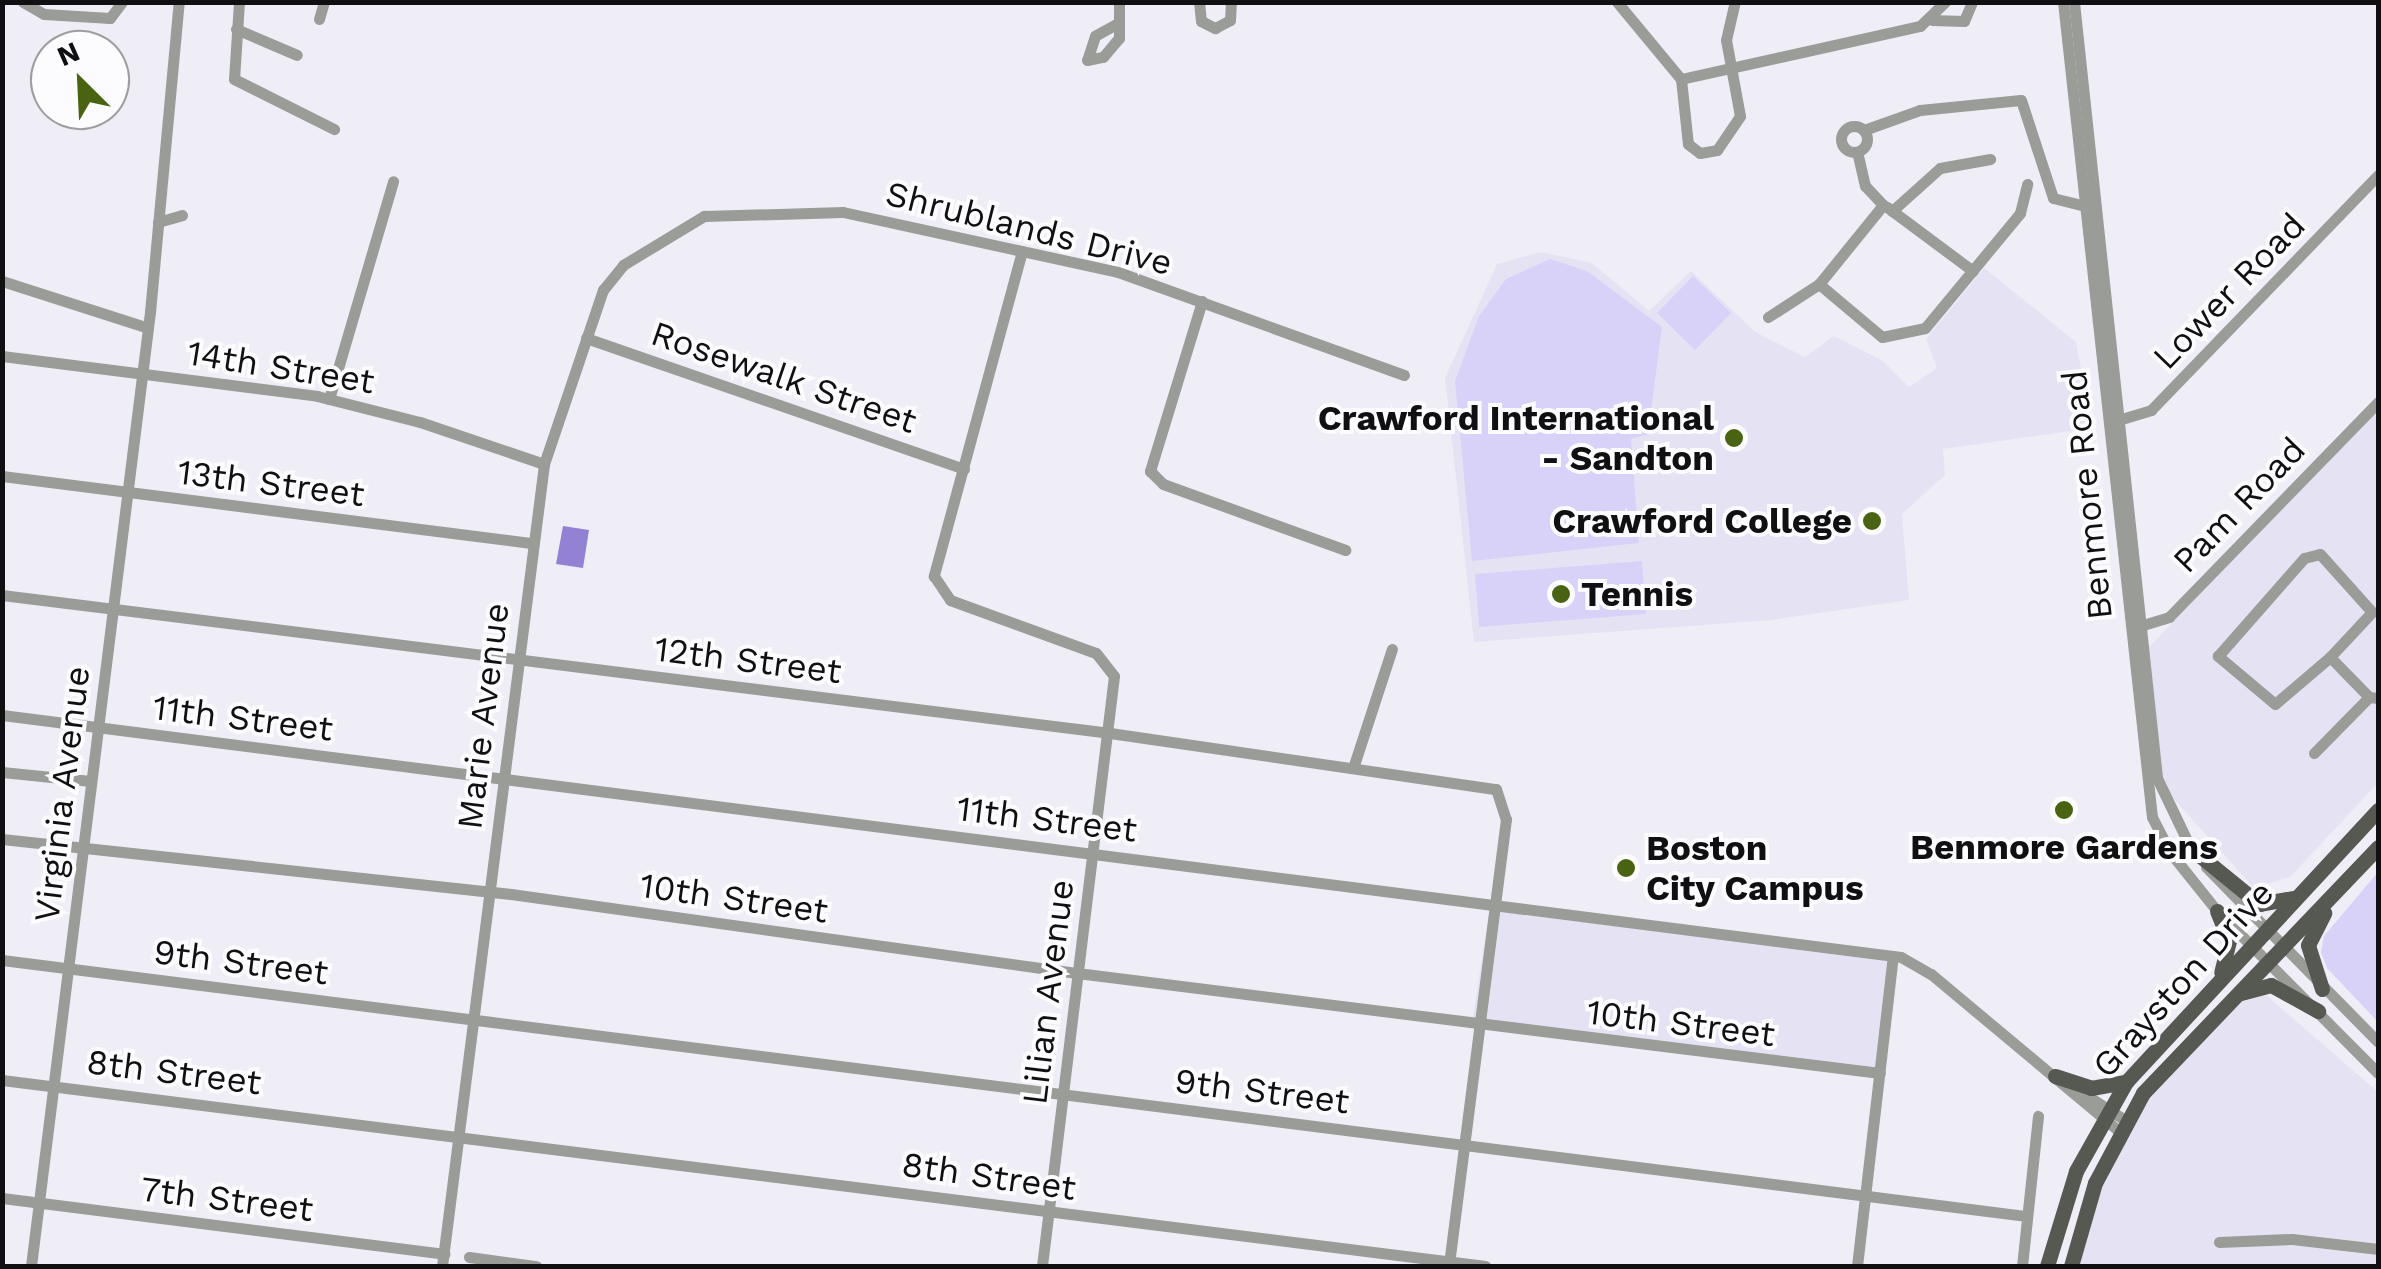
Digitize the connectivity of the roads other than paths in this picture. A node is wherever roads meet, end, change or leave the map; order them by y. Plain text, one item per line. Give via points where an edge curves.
1 (23, 2) edge
2 (122, 2) edge
3 (179, 2) edge
4 (239, 2) edge
5 (324, 2) edge
6 (1119, 2) edge
7 (1199, 2) edge
8 (1230, 2) edge
9 (1617, 2) edge
10 (1735, 2) edge
11 (1945, 2) edge
12 (1972, 2) edge
13 (2063, 2) edge
14 (2074, 2) edge
15 (319, 19) dead end
16 (1932, 20) junction
17 (1118, 23) dead end
18 (236, 29) junction
19 (297, 55) dead end
20 (1731, 70) junction
21 (1681, 79) junction
22 (334, 128) dead end
23 (1864, 130) junction
24 (1857, 152) junction
25 (1990, 158) dead end
26 (2378, 175) edge
27 (393, 181) dead end
28 (2026, 184) dead end
29 (2090, 207) junction
30 (1888, 208) junction
31 (182, 215) dead end
32 (158, 222) junction
33 (688, 222) joint
34 (1022, 251) junction
35 (1972, 271) junction
36 (2, 281) edge
37 (1819, 284) junction
38 (1202, 301) junction
39 (1768, 317) dead end
40 (148, 328) junction
41 (586, 338) junction
42 (2, 356) edge
43 (142, 374) junction
44 (1404, 375) dead end
45 (328, 399) junction
46 (2378, 402) edge
47 (2113, 421) junction
48 (544, 464) junction
49 (964, 469) junction
50 (2, 476) edge
51 (128, 492) junction
52 (532, 544) junction
53 (1345, 550) dead end
54 (2, 596) edge
55 (114, 609) junction
56 (2134, 628) junction
57 (1392, 649) dead end
58 (2330, 657) junction
59 (518, 659) junction
60 (2374, 698) edge
61 (2, 715) edge
62 (98, 728) junction
63 (1110, 733) junction
64 (2314, 753) dead end
65 (1354, 766) junction
66 (2, 772) edge
67 (503, 778) junction
68 (91, 781) junction
69 (2378, 810) edge
70 (2, 839) edge
71 (2188, 846) junction
72 (83, 848) junction
73 (2374, 851) edge
74 (1093, 853) junction
75 (488, 892) junction
76 (2303, 892) junction
77 (1493, 905) junction
78 (2218, 911) junction
79 (2266, 932) junction
80 (2252, 946) junction
81 (2280, 947) junction
82 (1894, 956) junction
83 (2, 960) edge
84 (2266, 962) junction
85 (68, 969) junction
86 (1077, 974) junction
87 (2217, 980) junction
88 (2322, 989) junction
89 (2230, 1000) junction
90 (2318, 1011) junction
91 (472, 1017) junction
92 (1476, 1025) junction
93 (2378, 1042) edge
94 (1880, 1073) junction
95 (2051, 1073) junction
96 (2378, 1073) edge
97 (2, 1080) edge
98 (2126, 1082) junction
99 (52, 1085) junction
100 (1064, 1094) junction
101 (2104, 1113) junction
102 (2038, 1116) dead end
103 (2122, 1125) junction
104 (458, 1136) junction
105 (1466, 1144) junction
106 (1867, 1195) junction
107 (2, 1198) edge
108 (38, 1203) junction
109 (1048, 1212) junction
110 (2028, 1216) junction
111 (2219, 1242) dead end
112 (2378, 1250) edge
113 (469, 1256) dead end
114 (443, 1260) edge
115 (1450, 1264) edge
116 (31, 1266) edge
117 (536, 1266) edge
118 (1042, 1266) edge
119 (1486, 1266) edge
120 (1857, 1266) edge
121 (2022, 1266) edge
122 (2047, 1266) edge
123 (2071, 1266) edge

1 - 2 street via 44,14 110,18
3 - 32 street, Virginia Avenue
4 - 18 street
5 - 15 street
6 - 17 street
7 - 8 street via 1200,20 1215,28 1230,20
9 - 21 street
10 - 20 street via 1726,30
11 - 16 street
12 - 16 street via 1964,21
13 - 29 street, Benmore Road
14 - 29 street, Benmore Road
16 - 20 street
18 - 19 street
18 - 22 street via 234,79
20 - 21 street
20 - 21 street via 1740,116 1732,136 1708,154 1694,149 1684,134
23 - 24 street via 1866,143
23 - 24 street via 1848,127 1840,138 1844,150
23 - 29 street via 1920,110 2014,98 2024,102 2053,198
24 - 30 street via 1865,186
25 - 30 street via 1940,168
26 - 47 street, Lower Road via 2151,410
27 - 45 street
28 - 35 street via 2020,214
29 - 47 street, Benmore Road
30 - 35 street
30 - 37 street
31 - 32 street
32 - 40 street, Virginia Avenue
33 - 34 street, Shrublands Drive via 729,213 825,210
33 - 41 street, Marie Avenue via 614,273
34 - 38 street, Shrublands Drive via 1118,272
34 - 49 street
35 - 37 street via 1925,328 1888,338 1860,323
36 - 40 street
37 - 39 street
38 - 44 street, Shrublands Drive
38 - 53 street via 1150,471 1162,484
40 - 43 street, Virginia Avenue
41 - 48 street, Marie Avenue
41 - 49 street, Rosewalk Street
42 - 43 street, 14th Street
43 - 45 street, 14th Street
43 - 51 street, Virginia Avenue
45 - 48 street, 14th Street
46 - 56 street, Pam Road via 2169,617
47 - 56 street, Benmore Road
48 - 52 street, Marie Avenue
49 - 63 street, Lilian Avenue via 936,583 953,602 1096,654 1110,666
50 - 51 street, 13th Street
51 - 52 street, 13th Street
51 - 55 street, Virginia Avenue
52 - 59 street, Marie Avenue
54 - 55 street, 12th Street
55 - 59 street, 12th Street
55 - 62 street, Virginia Avenue
56 - 71 street, Benmore Road via 2159,786
56 - 78 street, Benmore Road via 2152,817 2169,851
57 - 65 street
58 - 58 street via 2372,612 2314,554 2218,651 2220,661 2276,704
58 - 60 street
59 - 63 street, 12th Street
59 - 67 street, Marie Avenue
60 - 64 street
61 - 62 street, 11th Street
62 - 67 street, 11th Street
62 - 68 street, Virginia Avenue
63 - 65 street, 12th Street
63 - 74 street, Lilian Avenue
65 - 77 street, 12th Street via 1499,792 1507,812
66 - 68 street
67 - 74 street, 11th Street
67 - 75 street, Marie Avenue
68 - 72 street, Virginia Avenue
69 - 76 main road, Grayston Drive
70 - 72 street, 10th Street
71 - 76 main road via 2260,904
71 - 79 street, Benmore Road
72 - 75 street, 10th Street
72 - 85 street, Virginia Avenue
73 - 81 main road, Grayston Drive
73 - 88 main road via 2310,934 2308,953
74 - 77 street, 11th Street
74 - 86 street, Lilian Avenue
75 - 86 street, 10th Street
75 - 91 street, Marie Avenue
76 - 79 main road, Grayston Drive
77 - 82 street, 11th Street
77 - 92 street
78 - 80 street, Benmore Road
78 - 87 main road via 2229,944
79 - 80 main road, Grayston Drive
79 - 81 street, Benmore Road
80 - 84 street, Benmore Road
80 - 87 main road, Grayston Drive
81 - 84 main road, Grayston Drive
81 - 88 street, Benmore Road
82 - 94 street
82 - 95 street, 11th Street via 1932,974
83 - 85 street, 9th Street
84 - 89 main road, Grayston Drive
84 - 90 street, Benmore Road
85 - 91 street, 9th Street
85 - 99 street, Virginia Avenue
86 - 92 street, 10th Street
86 - 100 street, Lilian Avenue
87 - 98 main road, Grayston Drive
88 - 93 street, Benmore Road
89 - 90 main road via 2271,985
89 - 103 main road, Grayston Drive via 2163,1067
90 - 96 street, Benmore Road
91 - 100 street, 9th Street
91 - 104 street, Marie Avenue
92 - 94 street, 10th Street
92 - 105 street
94 - 106 street
95 - 98 main road via 2091,1088
95 - 101 street, 11th Street
97 - 99 street, 8th Street
98 - 101 main road, Grayston Drive
99 - 104 street, 8th Street
99 - 108 street, Virginia Avenue
100 - 105 street, 9th Street
100 - 109 street, Lilian Avenue
101 - 103 street, 11th Street
101 - 122 main road, Grayston Drive via 2070,1187
102 - 110 street
103 - 123 main road, Grayston Drive via 2090,1197
104 - 109 street, 8th Street
104 - 114 street, Marie Avenue
105 - 106 street, 9th Street
105 - 115 street
106 - 110 street, 9th Street
106 - 120 street
107 - 108 street, 7th Street
108 - 114 street, 7th Street
108 - 116 street, Virginia Avenue
109 - 115 street, 8th Street
109 - 118 street, Lilian Avenue
110 - 121 street
111 - 112 street via 2292,1239
113 - 117 street
115 - 119 street, 8th Street

